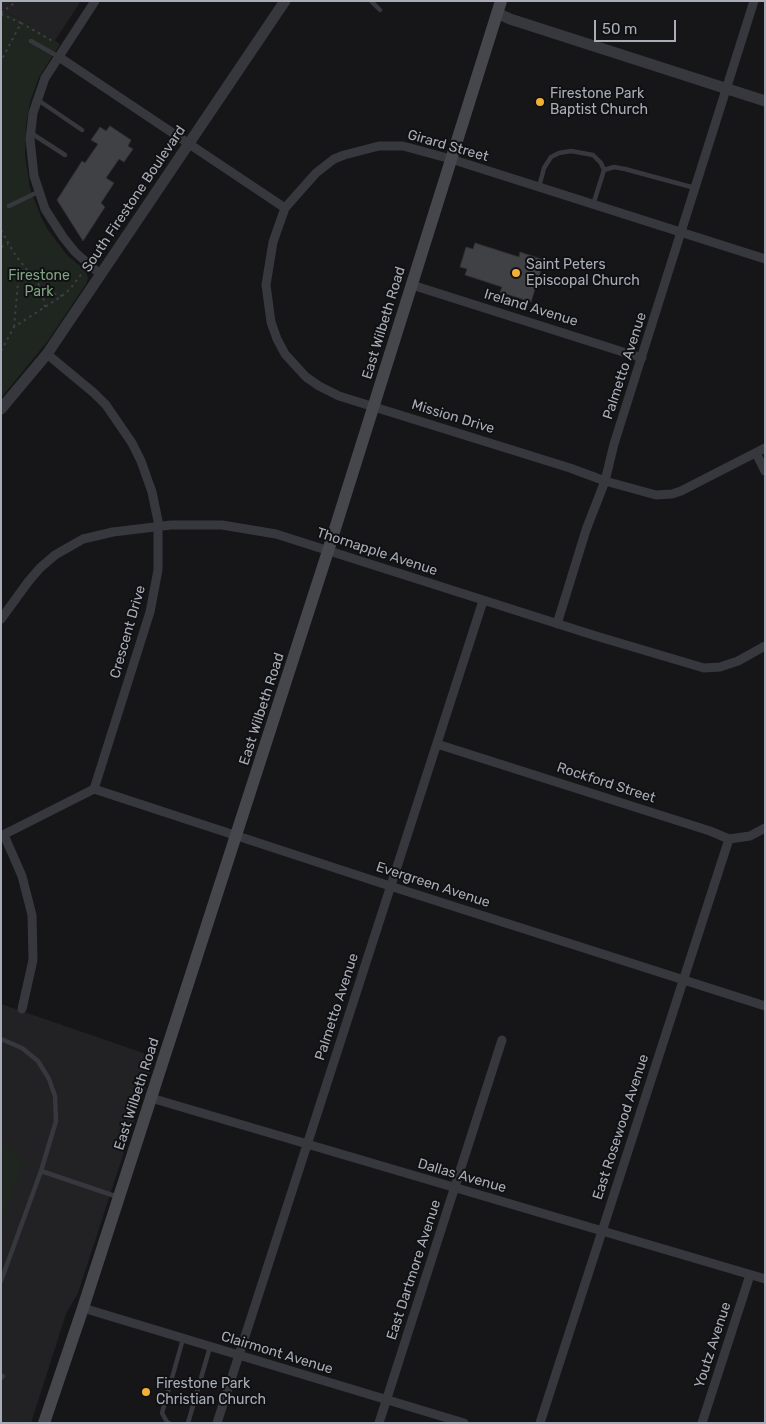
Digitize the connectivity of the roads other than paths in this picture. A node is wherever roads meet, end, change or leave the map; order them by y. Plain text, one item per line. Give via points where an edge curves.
1 (95, 1) edge
2 (285, 1) edge
3 (372, 1) edge
4 (754, 1) edge
5 (499, 7) edge
6 (380, 10) dead end
7 (31, 41) dead end
8 (59, 57) junction
9 (727, 89) junction
10 (37, 99) junction
11 (765, 101) edge
12 (82, 130) dead end
13 (31, 132) junction
14 (189, 143) junction
15 (65, 154) dead end
16 (451, 159) junction
17 (604, 170) junction
18 (538, 188) junction
19 (695, 188) junction
20 (38, 192) junction
21 (593, 205) junction
22 (9, 206) dead end
23 (285, 208) junction
24 (682, 233) junction
25 (765, 259) edge
26 (101, 276) junction
27 (412, 285) junction
28 (47, 354) junction
29 (642, 358) junction
30 (374, 407) junction
31 (1, 408) edge
32 (765, 448) edge
33 (756, 453) junction
34 (765, 470) edge
35 (605, 481) junction
36 (160, 526) junction
37 (328, 551) junction
38 (484, 601) junction
39 (1, 619) edge
40 (557, 624) junction
41 (765, 646) edge
42 (437, 744) junction
43 (94, 789) junction
44 (765, 828) edge
45 (236, 835) junction
46 (2, 836) edge
47 (729, 839) junction
48 (390, 886) junction
49 (683, 980) junction
50 (765, 1006) edge
51 (22, 1009) dead end
52 (1, 1039) edge
53 (502, 1040) dead end
54 (151, 1098) junction
55 (306, 1144) junction
56 (41, 1170) junction
57 (455, 1188) junction
58 (119, 1198) junction
59 (602, 1232) junction
60 (750, 1275) junction
61 (765, 1280) edge
62 (1, 1281) edge
63 (83, 1308) junction
64 (183, 1339) junction
65 (210, 1347) junction
66 (239, 1356) junction
67 (386, 1400) junction
68 (44, 1423) edge
69 (169, 1423) edge
70 (188, 1423) edge
71 (218, 1423) edge
72 (379, 1423) edge
73 (464, 1423) edge
74 (540, 1423) edge
75 (702, 1423) edge

1 - 8 street
2 - 14 street, South Firestone Boulevard
3 - 6 lane
4 - 9 street, Palmetto Avenue
5 - 9 street via 510,19
5 - 16 main road, East Wilbeth Road
7 - 8 lane
8 - 10 street via 45,78
8 - 14 street
9 - 11 street
9 - 19 street, Palmetto Avenue
10 - 12 lane
10 - 13 street
13 - 15 lane
13 - 20 street via 31,157
14 - 23 street
14 - 26 street, South Firestone Boulevard
16 - 18 street, Girard Street
16 - 23 street, Girard Street via 395,146 344,154 316,173
16 - 27 main road, East Wilbeth Road
17 - 18 lane via 593,156 571,151 559,153 551,157 544,168
17 - 19 lane via 620,168
17 - 21 lane
18 - 21 street, Girard Street
19 - 24 street, Palmetto Avenue
20 - 22 lane
20 - 26 street via 62,237
21 - 24 street, Girard Street
23 - 30 street, Mission Drive via 273,242 266,285 277,339 306,377 339,396
24 - 25 street, Girard Street
24 - 29 street, Palmetto Avenue
26 - 28 street, South Firestone Boulevard
27 - 29 street, Ireland Avenue
27 - 30 main road, East Wilbeth Road
28 - 31 street, South Firestone Boulevard
28 - 36 street, Crescent Drive via 94,393 114,415 141,461
29 - 35 street, Palmetto Avenue
30 - 35 street, Mission Drive
30 - 37 main road, East Wilbeth Road
32 - 33 street, Mission Drive
33 - 34 street
33 - 35 street, Mission Drive via 672,494 656,495
35 - 40 street, Palmetto Avenue
36 - 37 street, Thornapple Avenue via 222,525 259,530
36 - 39 street, Thornapple Avenue via 102,534 73,544 40,568
36 - 43 street, Crescent Drive via 158,570 150,612
37 - 38 street, Thornapple Avenue
37 - 45 main road, East Wilbeth Road
38 - 40 street, Thornapple Avenue
38 - 42 street, Palmetto Avenue
40 - 41 street, Thornapple Avenue via 704,668 720,667
42 - 47 street, Rockford Street
42 - 48 street, Palmetto Avenue
43 - 45 street, Evergreen Avenue
43 - 46 street
44 - 47 street via 750,836
45 - 48 street, Evergreen Avenue
45 - 54 main road, East Wilbeth Road
46 - 51 street via 22,876 32,915 33,960
47 - 49 street, East Rosewood Avenue
48 - 49 street, Evergreen Avenue
48 - 55 street, Palmetto Avenue
49 - 50 street, Evergreen Avenue
49 - 59 street, East Rosewood Avenue
52 - 56 lane via 22,1048 38,1061 55,1096 56,1121
53 - 57 street, East Dartmore Avenue
54 - 55 street, Dallas Avenue
54 - 58 main road, East Wilbeth Road
55 - 57 street, Dallas Avenue
55 - 66 street, Palmetto Avenue
56 - 58 lane
56 - 62 lane
57 - 59 street, Dallas Avenue
57 - 67 street, East Dartmore Avenue
58 - 63 main road, East Wilbeth Road
59 - 60 street, Dallas Avenue
59 - 74 street, East Rosewood Avenue
60 - 61 street, Dallas Avenue
60 - 75 street, Youtz Avenue
63 - 64 street, Clairmont Avenue
63 - 68 main road, East Wilbeth Road
64 - 65 street, Clairmont Avenue
64 - 69 lane via 162,1413
65 - 66 street, Clairmont Avenue
65 - 70 lane
66 - 67 street, Clairmont Avenue
66 - 71 street, Palmetto Avenue
67 - 72 street, East Dartmore Avenue
67 - 73 street, Clairmont Avenue

